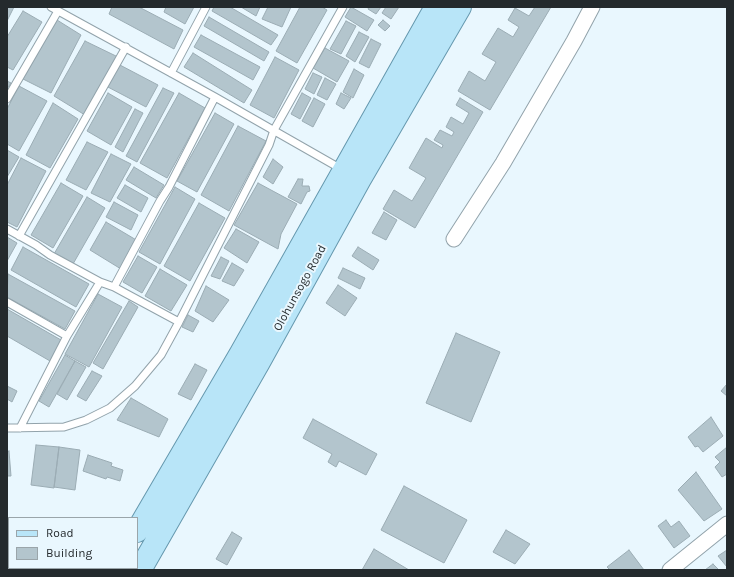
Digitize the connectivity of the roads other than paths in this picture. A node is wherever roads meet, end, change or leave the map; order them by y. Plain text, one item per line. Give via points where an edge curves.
1 (51, 7) edge
2 (206, 7) edge
3 (342, 7) edge
4 (436, 7) edge
5 (460, 7) edge
6 (592, 7) edge
7 (58, 11) junction
8 (126, 47) junction
9 (171, 73) junction
10 (215, 97) junction
11 (7, 99) edge
12 (274, 130) junction
13 (343, 170) junction
14 (7, 229) edge
15 (19, 236) junction
16 (454, 238) dead end
17 (100, 282) junction
18 (114, 287) junction
19 (7, 302) edge
20 (179, 322) junction
21 (67, 336) junction
22 (250, 357) junction
23 (7, 428) edge
24 (20, 428) junction
25 (727, 524) edge
26 (138, 529) edge
27 (140, 570) edge
28 (670, 570) edge

1 - 7 lane
2 - 9 lane
3 - 12 lane
4 - 13 main road, Olohunsogo Road
5 - 22 main road, Olohunsogo Road via 360,179
6 - 16 street via 503,163
7 - 8 lane
7 - 11 lane
8 - 9 lane
8 - 15 lane
9 - 10 lane
10 - 12 lane
10 - 18 lane
12 - 13 lane
12 - 20 lane via 270,145
13 - 22 main road, Olohunsogo Road
14 - 15 lane
15 - 17 lane
17 - 18 lane
17 - 21 lane
18 - 20 lane
19 - 21 lane
20 - 24 lane via 161,355 135,386 110,408 64,427
21 - 24 lane
22 - 26 main road, Olohunsogo Road
22 - 27 main road, Olohunsogo Road
23 - 24 lane
25 - 28 street

